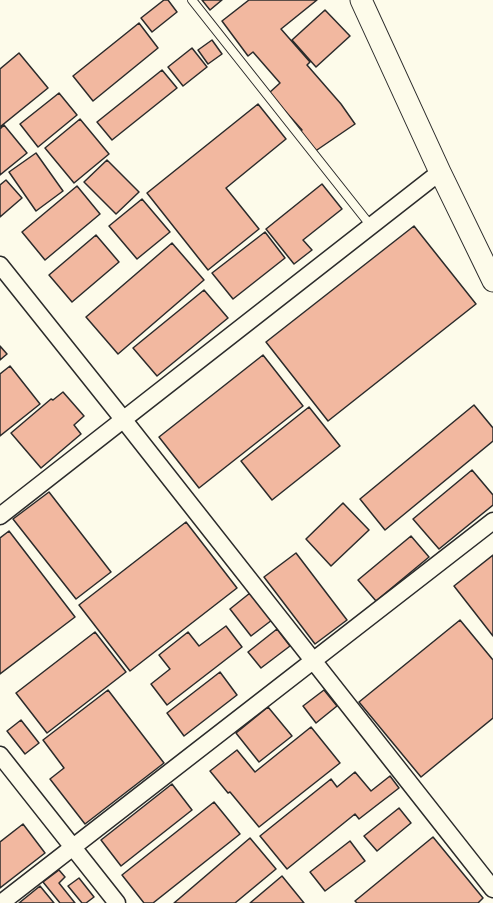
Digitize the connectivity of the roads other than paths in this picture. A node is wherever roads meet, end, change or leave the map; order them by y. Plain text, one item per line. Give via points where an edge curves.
1 (192, 0) edge
2 (361, 0) edge
3 (440, 172) junction
4 (371, 226) junction
5 (0, 265) edge
6 (493, 281) edge
7 (123, 419) junction
8 (0, 516) edge
9 (493, 521) edge
10 (314, 660) junction
11 (0, 755) edge
12 (73, 847) junction
13 (493, 889) edge
14 (2, 903) edge
15 (117, 903) edge

1 - 4 lane
2 - 3 street
3 - 4 street
3 - 6 street
4 - 7 street
5 - 7 street
7 - 8 street
7 - 10 street
9 - 10 street
10 - 12 street
10 - 13 street
11 - 12 street
12 - 14 street
12 - 15 street

